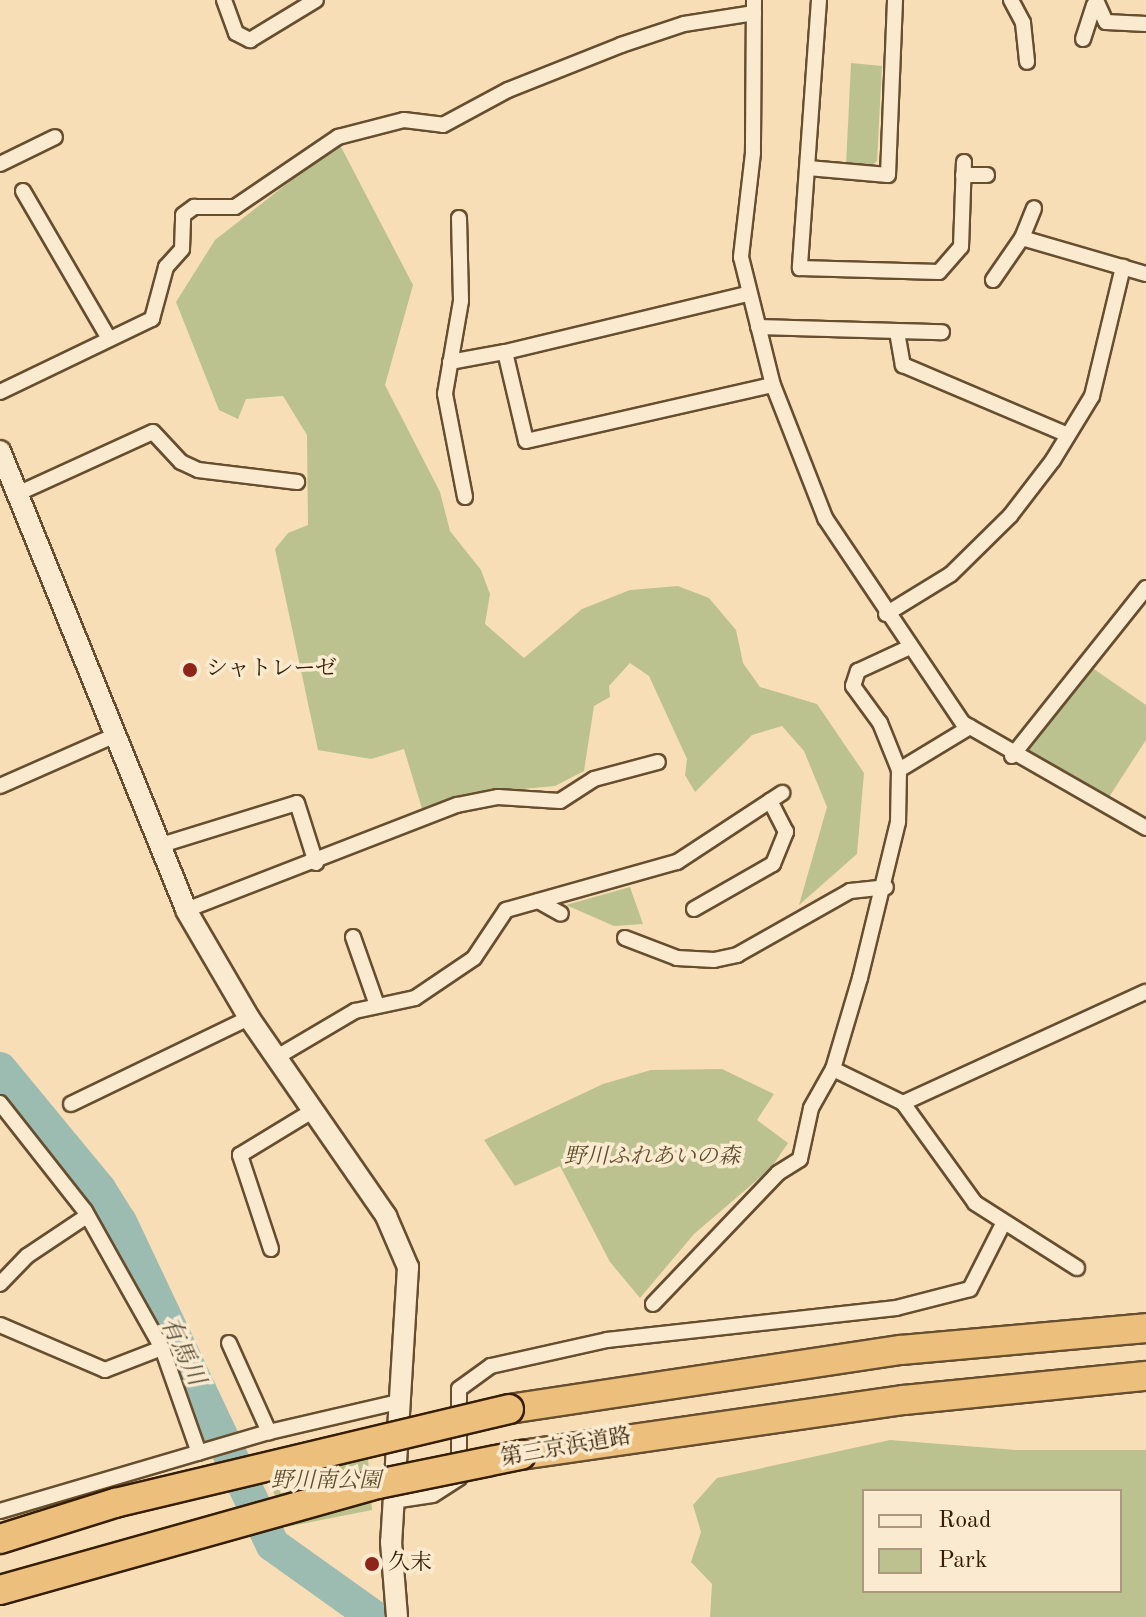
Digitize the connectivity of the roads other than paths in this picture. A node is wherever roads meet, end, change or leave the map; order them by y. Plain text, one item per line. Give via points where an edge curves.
1 (224, 0) edge
2 (316, 0) edge
3 (819, 0) edge
4 (895, 0) edge
5 (1011, 0) edge
6 (1095, 3) edge
7 (754, 7) edge
8 (1146, 24) edge
9 (1083, 39) dead end
10 (1027, 62) dead end
11 (55, 137) dead end
12 (0, 164) edge
13 (808, 168) junction
14 (987, 175) dead end
15 (23, 191) dead end
16 (1034, 208) dead end
17 (459, 218) dead end
18 (1022, 238) junction
19 (1123, 267) junction
20 (1146, 274) edge
21 (993, 280) dead end
22 (747, 294) junction
23 (758, 327) junction
24 (897, 332) junction
25 (942, 332) dead end
26 (109, 339) junction
27 (505, 352) junction
28 (450, 362) junction
29 (773, 385) junction
30 (0, 392) edge
31 (1068, 435) junction
32 (0, 451) edge
33 (297, 482) dead end
34 (17, 494) junction
35 (465, 497) dead end
36 (1146, 588) edge
37 (886, 614) junction
38 (910, 647) junction
39 (970, 727) junction
40 (111, 737) junction
41 (1012, 756) junction
42 (658, 762) dead end
43 (899, 770) junction
44 (0, 786) edge
45 (1146, 828) edge
46 (158, 846) junction
47 (316, 863) junction
48 (886, 887) junction
49 (538, 901) junction
50 (694, 909) dead end
51 (186, 910) junction
52 (561, 914) dead end
53 (353, 937) dead end
54 (625, 938) dead end
55 (1146, 992) edge
56 (377, 1005) junction
57 (249, 1018) junction
58 (277, 1057) junction
59 (833, 1069) junction
60 (903, 1103) junction
61 (71, 1104) dead end
62 (314, 1110) junction
63 (3, 1112) edge
64 (87, 1216) junction
65 (1003, 1224) junction
66 (271, 1249) dead end
67 (1077, 1268) dead end
68 (0, 1284) edge
69 (653, 1304) dead end
70 (0, 1325) edge
71 (1146, 1328) edge
72 (229, 1343) dead end
73 (162, 1348) junction
74 (1146, 1376) edge
75 (398, 1402) junction
76 (269, 1432) junction
77 (199, 1453) junction
78 (393, 1501) junction
79 (0, 1511) edge
80 (0, 1539) edge
81 (0, 1590) edge
82 (396, 1612) edge

1 - 2 street via 236,33 250,40
3 - 13 street
4 - 13 street via 888,175
5 - 10 street via 1023,23
6 - 8 street via 1106,22
6 - 9 street
7 - 22 street via 753,153 741,257
7 - 26 street via 621,45 508,90 443,125 404,120 338,137 235,207 194,207 183,215 182,249 166,267 152,319
11 - 12 street
13 - 14 street via 800,268 939,272 961,247 964,169
15 - 26 street
16 - 18 street
17 - 28 street via 461,301
18 - 19 street
18 - 21 street
19 - 20 street
19 - 31 street via 1092,396
22 - 23 street
22 - 27 street
23 - 24 street
23 - 29 street
24 - 25 street
24 - 31 street via 903,365
26 - 30 street
27 - 28 street
27 - 29 street via 531,444
28 - 35 street via 445,394
29 - 37 street via 825,518
31 - 37 street via 1010,516 951,574
32 - 34 street
33 - 34 street via 198,470 181,462 153,432
34 - 40 street
36 - 41 street
37 - 38 street
38 - 39 street
38 - 43 street via 858,671 853,686 880,723
39 - 41 street
39 - 43 street
40 - 44 street
40 - 46 street
41 - 45 street
42 - 47 street via 594,779 560,801 498,797 457,805
43 - 48 street
46 - 47 street via 297,803
46 - 51 street
47 - 51 street
48 - 54 street via 850,891 737,955 714,960 677,958
48 - 59 street
49 - 50 street via 677,862 776,797 786,832 773,864
49 - 52 street
49 - 56 street via 506,910 474,958 415,998
51 - 57 street
53 - 56 street
55 - 60 street
56 - 58 street
57 - 58 street
57 - 61 street
58 - 62 street
59 - 60 street
59 - 69 street via 811,1108 800,1159 778,1173
60 - 65 street via 975,1203
62 - 66 street via 240,1155
62 - 75 street via 386,1216 408,1267 411,1288
63 - 64 street
64 - 68 street via 27,1256
64 - 73 street
65 - 67 street
65 - 78 street via 970,1289 896,1308 607,1340 491,1366 459,1389 459,1478 433,1495
70 - 73 street via 105,1370
71 - 80 highway, bridge via 901,1350 509,1409 115,1503
72 - 76 street
73 - 77 street
74 - 81 highway, 第三京浜道路, bridge via 904,1400 521,1455 363,1488
75 - 76 street
75 - 78 street
76 - 77 street
77 - 79 street
78 - 82 street

